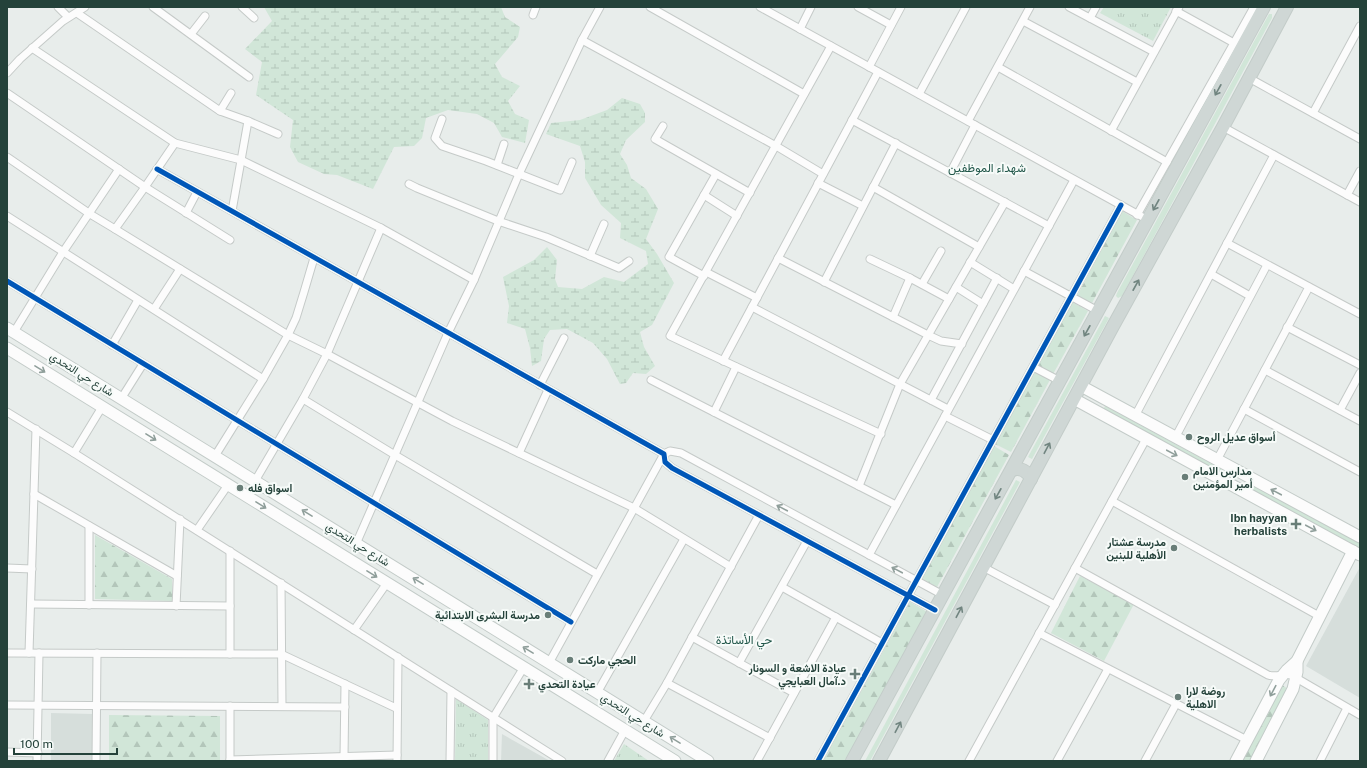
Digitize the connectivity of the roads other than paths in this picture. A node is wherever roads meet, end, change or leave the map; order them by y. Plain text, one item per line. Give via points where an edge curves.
1 (58, 7) edge
2 (85, 7) edge
3 (153, 7) edge
4 (242, 7) edge
5 (536, 7) edge
6 (600, 7) edge
7 (650, 7) edge
8 (760, 7) edge
9 (811, 7) edge
10 (858, 7) edge
11 (901, 7) edge
12 (966, 7) edge
13 (1030, 7) edge
14 (1069, 7) edge
15 (1096, 7) edge
16 (1287, 7) edge
17 (1260, 8) edge
18 (1178, 9) edge
19 (77, 13) junction
20 (533, 15) dead end
21 (205, 16) dead end
22 (68, 17) junction
23 (254, 18) dead end
24 (1090, 18) junction
25 (1023, 21) junction
26 (1279, 22) junction
27 (891, 25) junction
28 (1360, 26) edge
29 (800, 29) junction
30 (191, 34) junction
31 (582, 40) junction
32 (1234, 43) junction
33 (831, 46) junction
34 (32, 48) junction
35 (1154, 52) junction
36 (869, 67) junction
37 (998, 67) junction
38 (878, 72) junction
39 (7, 73) edge
40 (249, 77) dead end
41 (1249, 78) junction
42 (1137, 82) junction
43 (7, 93) edge
44 (232, 93) dead end
45 (804, 94) junction
46 (919, 94) junction
47 (220, 111) junction
48 (1313, 113) junction
49 (442, 119) dead end
50 (852, 120) junction
51 (248, 121) junction
52 (968, 121) junction
53 (975, 125) junction
54 (663, 126) dead end
55 (1223, 127) junction
56 (1111, 131) junction
57 (278, 134) dead end
58 (1360, 139) edge
59 (175, 143) junction
60 (896, 143) junction
61 (504, 144) dead end
62 (776, 146) junction
63 (1274, 155) junction
64 (7, 157) edge
65 (241, 160) junction
66 (572, 162) dead end
67 (1167, 162) junction
68 (497, 165) junction
69 (119, 169) junction
70 (157, 170) junction
71 (1360, 171) edge
72 (950, 172) junction
73 (519, 174) junction
74 (716, 174) junction
75 (823, 174) junction
76 (1074, 180) junction
77 (818, 183) junction
78 (409, 184) dead end
79 (145, 188) junction
80 (873, 188) junction
81 (198, 192) junction
82 (750, 193) junction
83 (704, 195) junction
84 (1347, 195) junction
85 (1005, 202) junction
86 (1360, 202) edge
87 (863, 206) junction
88 (1121, 206) junction
89 (232, 211) junction
90 (186, 213) junction
91 (90, 214) junction
92 (7, 216) edge
93 (737, 216) junction
94 (1142, 217) junction
95 (498, 221) junction
96 (604, 224) dead end
97 (1049, 226) junction
98 (381, 228) junction
99 (115, 229) junction
100 (230, 240) dead end
101 (1227, 243) junction
102 (979, 247) junction
103 (941, 251) dead end
104 (64, 252) junction
105 (590, 256) junction
106 (314, 258) junction
107 (778, 258) junction
108 (870, 259) dead end
109 (629, 262) dead end
110 (970, 262) junction
111 (1267, 265) junction
112 (180, 269) junction
113 (1024, 271) junction
114 (705, 274) junction
115 (1211, 274) junction
116 (910, 278) junction
117 (997, 278) junction
118 (474, 280) junction
119 (7, 281) edge
120 (824, 282) junction
121 (358, 283) junction
122 (922, 284) junction
123 (956, 287) junction
124 (1309, 287) junction
125 (1014, 288) junction
126 (1108, 292) junction
127 (1250, 296) junction
128 (1071, 297) junction
129 (757, 298) junction
130 (35, 299) junction
131 (949, 299) junction
132 (138, 300) junction
133 (1127, 301) junction
134 (983, 304) junction
135 (752, 307) junction
136 (154, 309) junction
137 (1098, 310) junction
138 (1360, 314) edge
139 (893, 317) junction
140 (1117, 318) junction
141 (1287, 327) junction
142 (10, 330) edge
143 (448, 333) junction
144 (288, 335) junction
145 (928, 335) junction
146 (564, 338) dead end
147 (962, 344) junction
148 (112, 345) junction
149 (7, 348) edge
150 (327, 354) junction
151 (723, 361) junction
152 (143, 364) junction
153 (1360, 365) edge
154 (736, 367) junction
155 (1033, 367) junction
156 (1265, 370) junction
157 (1360, 373) edge
158 (263, 379) junction
159 (651, 380) dead end
160 (1060, 381) junction
161 (900, 384) junction
162 (540, 385) junction
163 (1081, 386) junction
164 (548, 390) junction
165 (121, 398) junction
166 (303, 399) junction
167 (1074, 399) junction
168 (931, 400) junction
169 (1109, 402) junction
170 (418, 403) junction
171 (102, 407) junction
172 (948, 409) junction
173 (1244, 409) junction
174 (1340, 410) junction
175 (7, 412) edge
176 (714, 412) junction
177 (1101, 414) junction
178 (945, 416) junction
179 (1135, 416) junction
180 (237, 420) junction
181 (1360, 421) edge
182 (36, 429) junction
183 (881, 434) junction
184 (1175, 438) junction
185 (1146, 439) junction
186 (993, 440) junction
187 (276, 444) junction
188 (74, 452) junction
189 (1020, 453) junction
190 (519, 454) junction
191 (664, 454) junction
192 (395, 455) junction
193 (215, 456) junction
194 (1217, 460) junction
195 (1039, 464) junction
196 (1012, 470) junction
197 (1238, 472) junction
198 (1360, 472) edge
199 (1031, 479) junction
200 (1254, 480) junction
201 (255, 481) junction
202 (228, 484) junction
203 (1231, 485) junction
204 (858, 486) junction
205 (1247, 493) junction
206 (34, 494) junction
207 (1112, 501) junction
208 (374, 502) junction
209 (896, 505) junction
210 (634, 508) junction
211 (759, 515) junction
212 (180, 520) junction
213 (89, 526) junction
214 (196, 530) junction
215 (1360, 537) edge
216 (684, 539) junction
217 (807, 541) junction
218 (356, 544) junction
219 (230, 551) junction
220 (1356, 553) edge
221 (869, 555) junction
222 (731, 567) junction
223 (984, 567) junction
224 (7, 568) edge
225 (1075, 568) junction
226 (32, 569) junction
227 (598, 574) junction
228 (177, 576) junction
229 (916, 580) junction
230 (281, 583) junction
231 (387, 583) junction
232 (782, 587) junction
233 (943, 595) junction
234 (908, 596) junction
235 (31, 604) junction
236 (89, 605) junction
237 (1055, 605) junction
238 (176, 606) junction
239 (230, 606) junction
240 (461, 607) junction
241 (935, 610) junction
242 (1319, 616) junction
243 (836, 617) junction
244 (450, 621) junction
245 (571, 622) junction
246 (489, 626) junction
247 (354, 630) junction
248 (1039, 633) junction
249 (692, 637) junction
250 (482, 641) junction
251 (882, 643) junction
252 (7, 653) edge
253 (29, 653) junction
254 (39, 653) junction
255 (97, 653) junction
256 (230, 654) junction
257 (281, 654) junction
258 (398, 658) junction
259 (1296, 661) junction
260 (549, 662) junction
261 (739, 663) junction
262 (524, 668) junction
263 (1108, 669) junction
264 (562, 671) junction
265 (1283, 675) junction
266 (1296, 678) junction
267 (667, 683) junction
268 (345, 684) junction
269 (583, 684) junction
270 (554, 686) junction
271 (450, 691) junction
272 (597, 693) junction
273 (794, 693) junction
274 (576, 700) junction
275 (1176, 704) junction
276 (7, 705) edge
277 (38, 705) junction
278 (96, 705) junction
279 (230, 706) junction
280 (282, 706) junction
281 (345, 707) junction
282 (396, 708) junction
283 (1347, 708) junction
284 (1360, 715) edge
285 (493, 718) junction
286 (644, 722) junction
287 (626, 730) junction
288 (770, 738) junction
289 (1247, 740) junction
290 (7, 752) edge
291 (38, 753) junction
292 (344, 757) junction
293 (396, 758) edge
294 (230, 760) edge
295 (286, 760) edge
296 (37, 761) edge
297 (96, 761) edge
298 (450, 761) edge
299 (493, 761) edge
300 (562, 761) edge
301 (608, 761) edge
302 (675, 761) edge
303 (708, 761) edge
304 (757, 761) edge
305 (818, 761) edge
306 (852, 761) edge
307 (879, 761) edge
308 (969, 761) edge
309 (1057, 761) edge
310 (1145, 761) edge
311 (1236, 761) edge
312 (1256, 761) edge
313 (1320, 761) edge

1 - 22 street
2 - 19 street
3 - 30 street
4 - 23 street
5 - 20 street
6 - 31 street
7 - 45 street
8 - 29 street
9 - 29 street
10 - 27 street
11 - 27 street
12 - 46 street
13 - 25 street
14 - 24 street
15 - 24 street
16 - 26 main road
17 - 26 main road via 1271,12
17 - 32 street
17 -> 94 main road
18 - 32 street
18 - 35 street
19 - 22 street
19 - 47 street
21 - 30 street
22 - 34 street
24 - 35 street
25 - 37 street
25 - 42 street
26 - 41 main road
27 - 36 street
28 - 48 street
29 - 33 street
30 - 40 street
31 - 62 street
31 - 73 street
32 - 67 street
33 - 36 street
33 - 45 street
34 - 39 street
34 - 59 street
35 - 42 street
36 - 38 street
37 - 52 street
37 - 56 street
38 - 46 street
38 - 50 street
41 - 48 street
41 - 55 main road
42 - 56 street
43 - 69 street
44 - 47 street
45 - 62 street
46 - 52 street
47 - 51 street
48 - 58 street
49 - 68 street via 435,138 442,146
50 - 60 street
50 - 75 street
51 - 57 street
51 - 65 street
52 - 53 street
53 - 72 street
53 - 76 street
54 - 74 street via 656,139
55 - 63 street
133 -> 55 main road
56 - 67 street
59 - 65 street
59 - 70 street
60 - 72 street
60 - 80 street
61 - 68 street
62 - 75 street
62 - 82 street
63 - 84 street
63 - 101 street
64 - 91 street
65 - 89 street
65 - 98 street
66 - 73 street via 560,190
67 - 94 street
68 - 73 street
69 - 79 street
69 - 91 street
70 - 79 street
70 - 81 street
71 - 84 street
72 - 85 street
73 - 95 street
74 - 82 street
74 - 83 street
75 - 77 street
76 - 88 street
76 - 97 street
77 - 87 street
77 - 107 street
78 - 95 street
79 - 90 street
79 - 99 street
80 - 87 street
80 - 102 street
81 - 89 street
81 - 90 street
82 - 93 street
83 - 93 street
83 - 114 street via 669,258
84 - 86 street
85 - 97 street
85 - 102 street
87 - 120 street
88 - 94 street
88 - 128 street
89 - 106 street
90 - 100 street
91 - 99 street
91 - 104 street
92 - 104 street
93 - 114 street
94 - 126 main road
95 - 105 street via 546,237
95 - 118 street
96 - 105 street
97 - 113 street
98 - 118 street
98 - 121 street
99 - 112 street
101 - 111 street
101 - 115 street
102 - 110 street
103 - 122 street
104 - 130 street
104 - 132 street
105 - 109 street via 619,268
106 - 121 street
106 - 144 street via 296,318
107 - 120 street
107 - 129 street
108 - 116 street
110 - 117 street
110 - 123 street
111 - 124 street
111 - 127 street
112 - 136 street
112 - 144 street
113 - 125 street
113 - 128 street
114 - 129 street
114 - 151 street via 670,336
115 - 127 street
115 - 179 street
116 - 122 street
116 - 139 street
117 - 125 street
117 - 134 street
118 - 143 street
119 - 130 street
120 - 139 street
121 - 143 street
121 - 150 street
122 - 131 street
123 - 131 street
123 - 134 street
124 - 138 street
124 - 141 street
125 - 172 street
126 - 133 main road via 1114,300
126 - 137 main road
127 - 184 street
128 - 137 street
128 - 155 street
129 - 135 street
130 - 142 street
130 - 148 street
131 - 145 street
132 - 136 street
132 - 148 street
133 - 140 main road
134 - 147 street
135 - 151 street
135 - 161 street
136 - 158 street
137 - 140 main road via 1105,308 1112,311
137 -> 160 main road
139 - 145 street
140 - 163 main road
141 - 153 street
141 - 156 street
142 - 165 main road, شارع حي التحدي
143 - 162 street
143 - 170 street
144 - 150 street
144 - 158 street
145 - 147 street via 941,341
145 - 161 street
146 - 162 street
147 - 168 street
148 - 152 street
149 -> 171 main road, شارع حي التحدي
150 - 166 street
150 - 170 street
151 - 154 street
152 - 165 street
152 - 180 street
154 - 176 street
154 - 183 street
155 - 160 street
155 - 186 street
156 - 173 street
156 - 174 street
157 - 174 street
158 - 180 street
159 - 176 street
160 - 189 main road
161 - 168 street
161 - 183 street
162 - 164 street
163 - 167 main road
163 - 169 main road
164 - 190 street
164 - 191 street
165 - 193 main road, شارع حي التحدي
166 - 187 street
166 - 192 street
167 - 177 main road
195 -> 167 main road
168 - 172 street
169 - 177 main road via 1100,405
169 - 179 main road
170 - 190 street
170 - 192 street
171 - 188 street
171 -> 202 main road, شارع حي التحدي
172 - 178 street
173 - 194 street
173 - 198 street
174 - 181 street
175 - 182 street
176 - 204 street
177 - 185 main road
178 - 186 street
178 - 209 street
179 - 184 main road
180 - 187 street
180 - 193 street
182 - 188 street
182 - 206 street
183 - 204 street
184 - 194 main road
185 -> 203 main road
185 - 207 street
186 - 229 street
187 - 201 street
187 - 208 street
188 - 212 street
189 - 195 main road via 1027,463
189 - 196 main road
190 - 210 street
191 - 210 street
191 - 211 street via 665,462 672,468
221 -> 191 street via 681,453 670,451
192 - 208 street
192 - 227 street
193 - 201 main road, شارع حي التحدي
194 - 197 main road
195 - 199 main road
196 - 199 main road via 1024,470
196 -> 233 main road
197 - 200 main road
197 - 203 main road via 1237,481
199 - 223 main road
200 - 205 main road via 1246,486
215 -> 200 main road
218 -> 201 main road, شارع حي التحدي
202 - 214 street
202 -> 231 main road, شارع حي التحدي
203 - 205 main road
204 - 209 street
205 -> 220 main road
206 - 213 street
206 - 226 street
207 - 225 street
207 - 242 street
208 - 218 street
208 - 245 street
209 - 221 street
210 - 216 street
210 - 227 street
211 - 217 street
211 - 222 street
212 - 214 street
212 - 228 street
213 - 228 street
213 - 236 street
214 - 219 street
216 - 222 street
216 - 272 street
217 - 232 street
217 - 234 street
240 -> 218 main road, شارع حي التحدي
219 - 230 street
219 - 239 street
220 - 242 main road
229 -> 221 street
222 - 249 street
223 - 237 street
307 -> 223 main road
224 - 226 street
225 - 237 street
225 - 265 street via 1268,675
226 - 235 street
227 - 245 street
228 - 238 street
229 - 233 street
229 - 234 street
230 - 247 street
230 - 257 street
231 - 244 main road, شارع حي التحدي
231 - 247 street
232 - 243 street
232 - 261 street
233 - 241 main road
234 - 241 street
234 - 251 street
235 - 236 street
235 - 253 street
236 - 238 street
237 - 248 street
238 - 239 street
239 - 256 street
240 - 244 main road via 461,618 455,622
240 - 246 main road, شارع حي التحدي
241 - 306 main road
242 - 259 main road
243 - 251 street
243 - 273 street
244 - 250 main road, شارع حي التحدي
245 - 260 street
246 - 250 main road via 478,632
260 -> 246 main road, شارع حي التحدي
247 - 258 street
248 - 263 street
248 - 308 street
249 - 261 street
249 - 267 street
250 - 262 main road, شارع حي التحدي
251 - 305 street
252 - 253 street
253 - 254 street
254 - 255 street
254 - 277 street
255 - 256 street
255 - 278 street
256 - 257 street
257 - 268 street
257 - 280 street
258 - 271 street
258 - 282 street
259 - 265 main road
259 - 266 main road
260 - 264 main road, شارع حي التحدي
261 - 273 street
262 - 270 main road, شارع حي التحدي
262 - 285 street
263 - 275 street
263 - 309 street
264 - 269 main road, شارع حي التحدي
264 - 270 main road via 567,676 565,684 561,687
265 - 266 street via 1289,674
265 -> 289 main road
266 - 283 street
266 - 312 main road via 1293,690
267 - 286 street
267 - 288 street
268 - 281 street
268 - 282 street
269 - 272 main road, شارع حي التحدي
269 - 274 main road via 576,685 573,689 572,693
270 - 274 main road, شارع حي التحدي
271 - 285 street
271 - 298 street
272 - 286 main road, شارع حي التحدي
273 - 288 street
274 - 287 main road, شارع حي التحدي
275 - 289 street
275 - 310 street
276 - 277 street
277 - 278 street
277 - 291 street
278 - 279 street
278 - 297 street
279 - 280 street
279 - 294 street
280 - 281 street
281 - 292 street
282 - 293 street
283 - 284 street
283 - 313 street
285 - 299 street
285 - 300 street
303 -> 286 main road, شارع حي التحدي
287 - 301 street
287 - 302 main road, شارع حي التحدي
288 - 304 street
289 - 311 main road
290 - 291 street
291 - 296 street
292 - 293 street
292 - 295 street
294 - 295 street

